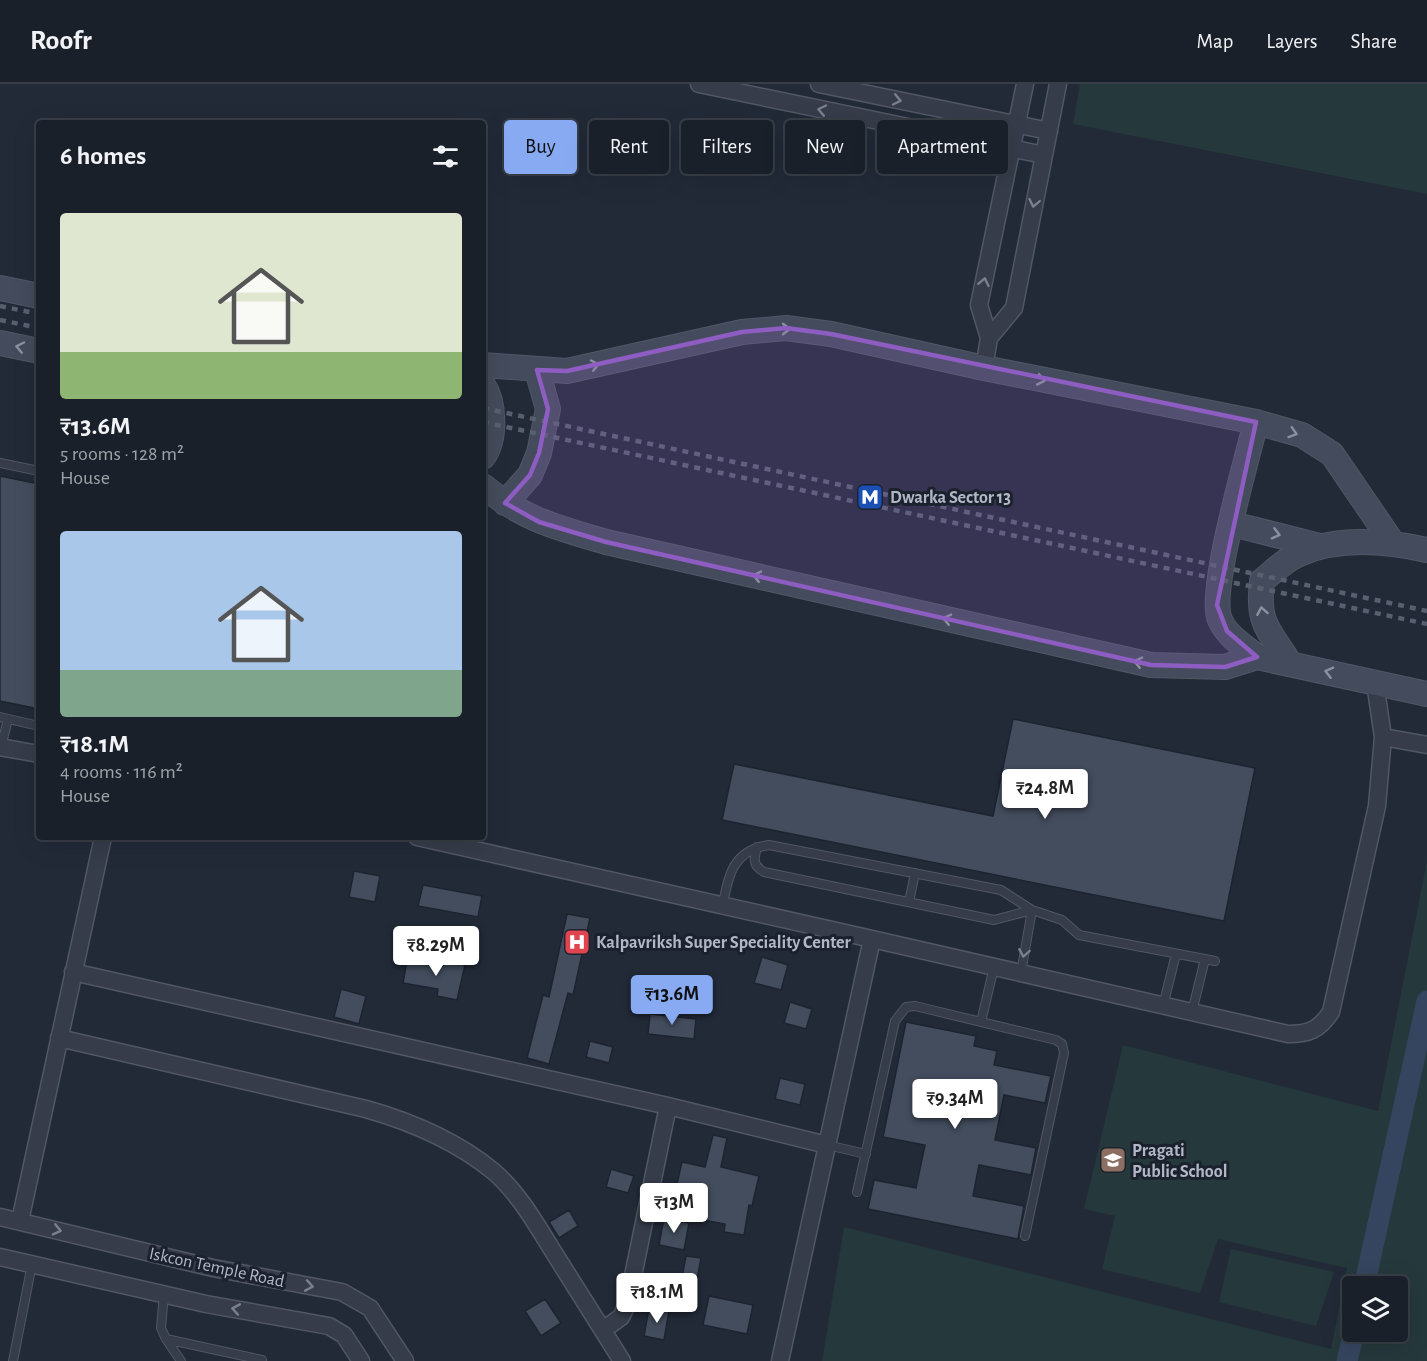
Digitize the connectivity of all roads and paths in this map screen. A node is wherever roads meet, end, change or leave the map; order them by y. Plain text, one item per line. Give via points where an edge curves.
1 (699, 84) edge
2 (819, 84) edge
3 (1025, 84) edge
4 (1058, 84) edge
5 (1016, 125) junction
6 (1048, 131) junction
7 (1011, 149) junction
8 (1044, 155) junction
9 (0, 288) edge
10 (36, 295) edge
11 (989, 339) junction
12 (0, 343) edge
13 (36, 350) edge
14 (486, 365) edge
15 (984, 368) junction
16 (537, 370) junction
17 (486, 393) edge
18 (1256, 422) junction
19 (486, 452) edge
20 (0, 463) edge
21 (36, 470) edge
22 (486, 488) edge
23 (505, 503) junction
24 (1232, 524) junction
25 (1392, 542) junction
26 (1320, 546) junction
27 (1427, 550) edge
28 (1257, 657) junction
29 (1289, 662) junction
30 (1375, 682) junction
31 (1427, 694) edge
32 (4, 718) edge
33 (36, 725) edge
34 (1383, 737) junction
35 (1427, 745) edge
36 (0, 747) edge
37 (36, 753) edge
38 (102, 840) edge
39 (430, 840) edge
40 (757, 847) junction
41 (915, 873) junction
42 (909, 902) junction
43 (723, 905) junction
44 (1032, 910) junction
45 (872, 939) junction
46 (1176, 954) junction
47 (1204, 959) junction
48 (1215, 962) dead end
49 (994, 967) junction
50 (73, 972) junction
51 (1021, 974) junction
52 (1163, 1006) junction
53 (1192, 1012) junction
54 (981, 1022) junction
55 (59, 1038) junction
56 (668, 1106) junction
57 (827, 1145) junction
58 (866, 1154) junction
59 (857, 1192) dead end
60 (0, 1217) edge
61 (20, 1221) junction
62 (1025, 1236) dead end
63 (0, 1257) edge
64 (32, 1264) junction
65 (164, 1294) junction
66 (603, 1330) junction
67 (166, 1339) junction
68 (13, 1361) edge
69 (181, 1361) edge
70 (264, 1361) edge
71 (361, 1361) edge
72 (405, 1361) edge
73 (622, 1361) edge
74 (780, 1361) edge

7 -> 1 street
2 -> 5 street
3 - 5 street
4 - 6 street
5 - 6 street
5 - 7 street
6 - 8 street
7 - 8 street
11 -> 7 street via 979,305
8 -> 11 street via 1014,308
9 - 10 street
11 - 15 street
13 -> 12 street
14 - 16 street
16 -> 15 street via 567,371 742,332 786,328 831,334
15 -> 18 street
16 - 23 street via 548,409 539,453 530,475
17 - 19 street via 492,409
18 - 24 street
18 -> 25 street via 1302,435 1332,454
20 - 21 lane
22 - 23 street
28 -> 23 street via 1224,667 1151,665 606,542 539,522
24 -> 26 street
24 - 28 street via 1217,604 1219,619
25 - 26 street
25 - 27 street
29 -> 26 street via 1262,617 1262,581 1297,554
28 - 29 street
30 -> 29 street
30 - 31 street
30 - 34 street
32 - 33 lane
32 - 36 lane
34 - 35 street
34 - 53 street via 1377,806 1331,1012 1322,1026 1307,1034 1288,1034
36 - 37 street
38 - 50 street
39 - 43 street
40 - 41 lane via 769,845
40 - 42 lane via 756,868 764,872
40 - 43 lane via 738,858 730,870
41 - 42 lane
41 - 44 lane via 1001,890
42 - 44 lane via 994,920
43 - 45 street
44 - 46 lane via 1062,920 1079,935
44 -> 51 lane
45 - 49 street
45 - 57 street
46 - 47 lane
46 - 52 lane
47 - 48 lane
47 - 53 lane
49 - 51 street
49 - 54 lane
50 - 55 street
50 - 56 street
51 - 52 street
52 - 53 street
54 - 58 lane via 915,1006 900,1012
54 - 62 lane via 1056,1040 1062,1044 1064,1053
55 - 61 street
55 - 66 street via 366,1109 442,1137 493,1172 511,1190
56 - 57 street
56 - 66 street via 627,1305 621,1317
57 - 58 lane
57 - 74 street
58 - 59 lane
60 - 61 street, Iskcon Temple Road
61 -> 72 street, Iskcon Temple Road via 213,1268 342,1292 370,1308
63 - 64 street, Iskcon Temple Road
64 - 65 street, Iskcon Temple Road
64 - 68 lane
65 - 67 lane via 161,1328
71 -> 65 street, Iskcon Temple Road via 344,1335 329,1326
66 - 73 street
67 - 69 lane
67 - 70 lane

